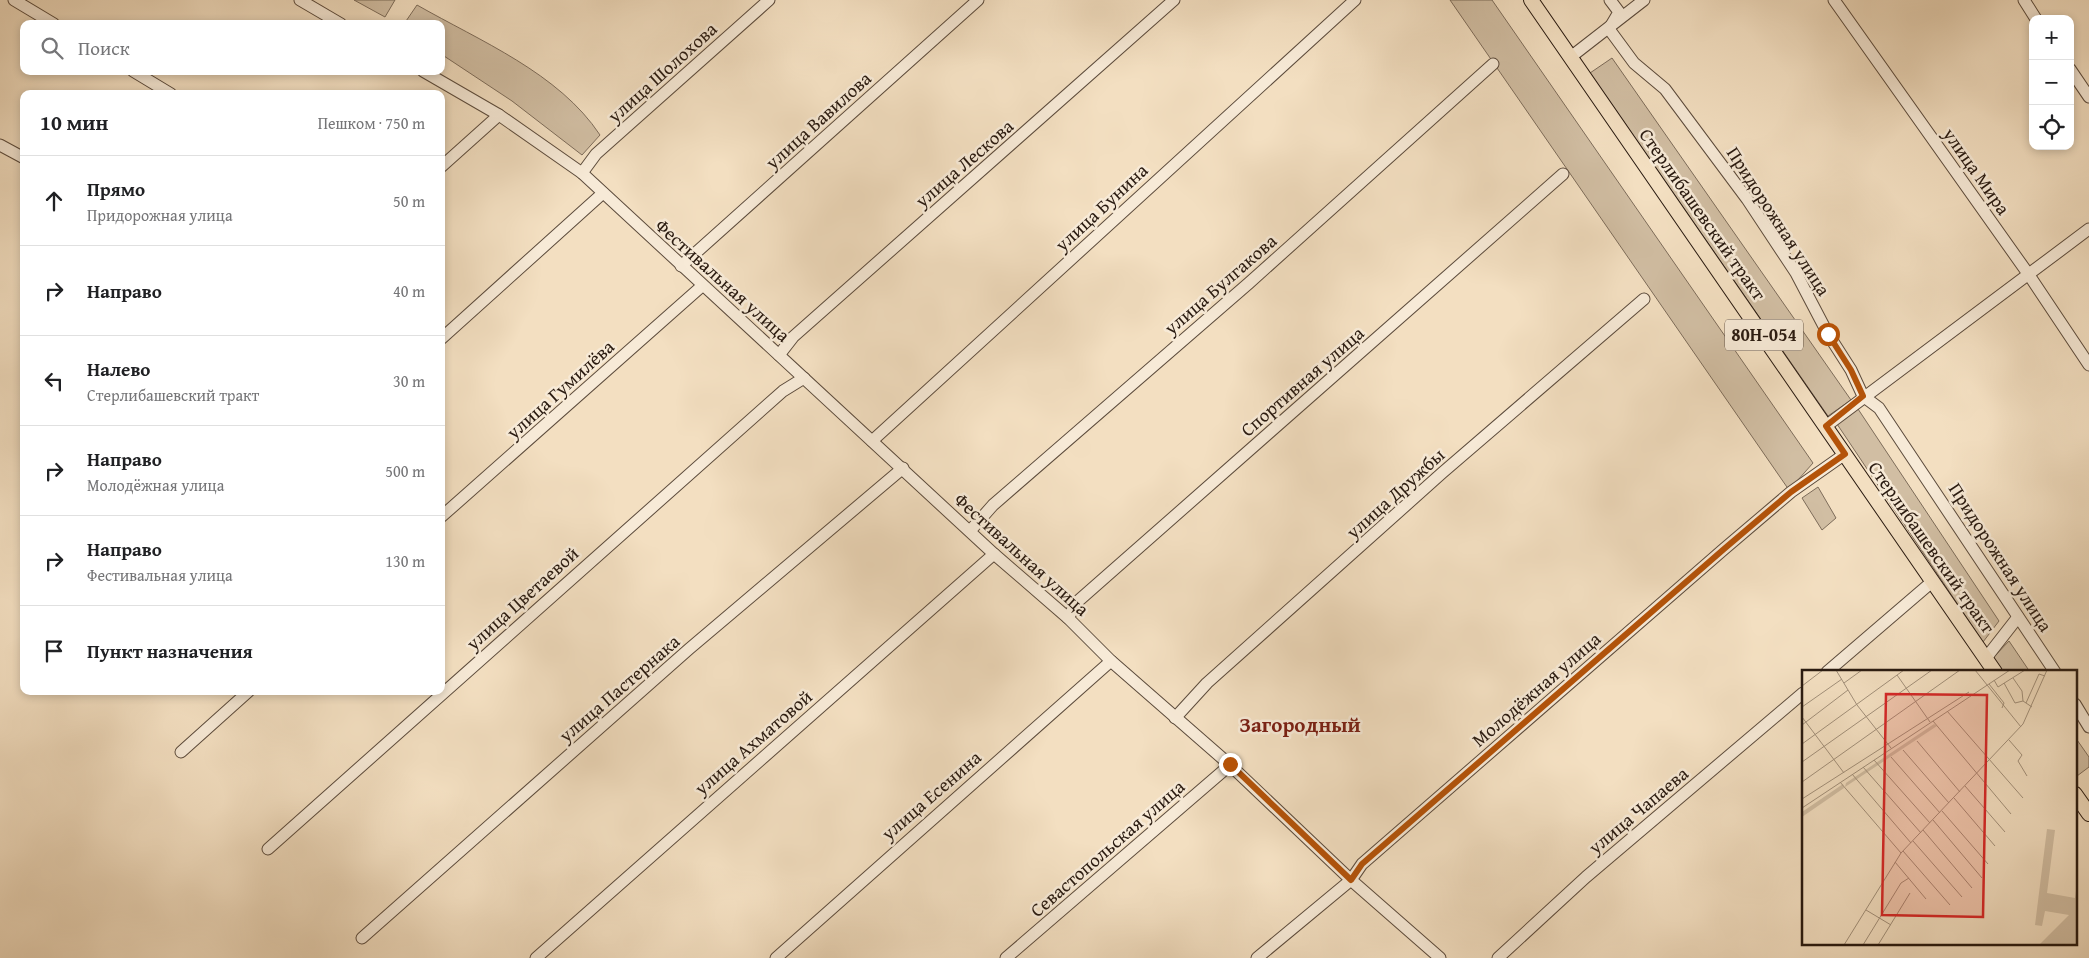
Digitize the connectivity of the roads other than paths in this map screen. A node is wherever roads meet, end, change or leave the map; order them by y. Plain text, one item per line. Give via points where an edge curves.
1 (14, 0) edge
2 (300, 0) edge
3 (769, 0) edge
4 (978, 0) edge
5 (1174, 0) edge
6 (1355, 0) edge
7 (1531, 0) edge
8 (1610, 0) edge
9 (1644, 0) edge
10 (1834, 0) edge
11 (2024, 0) edge
12 (2033, 15) edge
13 (47, 20) edge
14 (334, 20) edge
15 (1609, 29) junction
16 (1572, 56) junction
17 (1493, 64) dead end
18 (140, 75) edge
19 (431, 75) edge
20 (2074, 75) edge
21 (164, 90) edge
22 (2089, 97) edge
23 (499, 115) junction
24 (0, 145) edge
25 (20, 156) edge
26 (445, 163) edge
27 (582, 173) junction
28 (1563, 174) dead end
29 (604, 193) junction
30 (2089, 229) edge
31 (681, 266) junction
32 (2028, 275) junction
33 (702, 286) junction
34 (1644, 299) dead end
35 (445, 335) edge
36 (779, 354) junction
37 (2089, 365) edge
38 (804, 378) junction
39 (1863, 396) junction
40 (1826, 426) junction
41 (872, 441) junction
42 (1845, 454) junction
43 (903, 468) junction
44 (445, 514) edge
45 (970, 532) junction
46 (994, 554) junction
47 (1933, 581) junction
48 (2018, 617) junction
49 (1068, 618) junction
50 (1986, 658) junction
51 (1111, 661) junction
52 (1829, 670) edge
53 (1994, 670) edge
54 (2054, 670) edge
55 (445, 692) edge
56 (1802, 694) edge
57 (244, 695) edge
58 (441, 695) edge
59 (2076, 706) edge
60 (1174, 718) junction
61 (2089, 727) edge
62 (181, 752) dead end
63 (1230, 764) junction
64 (2076, 795) edge
65 (2089, 814) edge
66 (268, 849) dead end
67 (1351, 880) junction
68 (362, 938) dead end
69 (536, 958) edge
70 (776, 958) edge
71 (1006, 958) edge
72 (1257, 958) edge
73 (1440, 958) edge
74 (1498, 958) edge

1 - 13 street
2 - 14 street
3 - 27 street, улица Шолохова via 596,154
4 - 31 street, улица Вавилова
5 - 36 street, улица Лескова via 793,337
6 - 41 street, улица Бунина
7 - 16 main road, Стерлибашевский тракт / 80Н-054
8 - 15 street via 1618,12
9 - 15 street
10 - 32 street, улица Мира
11 - 12 street
15 - 16 street
15 - 39 street, Придорожная улица via 1634,63 1665,89 1747,199 1796,273
16 - 40 main road, Стерлибашевский тракт / 80Н-054
17 - 45 street, улица Булгакова via 1249,283 993,505
18 - 21 street
19 - 23 street, Фестивальная улица
20 - 22 street
23 - 26 street
23 - 27 street, Фестивальная улица
24 - 25 street
27 - 29 street, Фестивальная улица
28 - 49 street, Спортивная улица via 1077,602
29 - 31 street, Фестивальная улица
29 - 35 street
30 - 32 street
31 - 33 street, Фестивальная улица
32 - 37 street, улица Мира
32 - 39 street
33 - 36 street, Фестивальная улица
33 - 44 street, улица Гумилёва
34 - 60 street, улица Дружбы via 1207,683
36 - 38 street, Фестивальная улица
38 - 41 street, Фестивальная улица
38 - 55 street, улица Цветаевой via 783,392
39 - 40 street
39 - 48 street, Придорожная улица via 1879,408
40 - 42 main road, Стерлибашевский тракт / 80Н-054
41 - 43 street, Фестивальная улица
42 - 47 main road, Стерлибашевский тракт / 80Н-054
42 - 67 street, Молодёжная улица via 1791,492 1724,549 1362,864
43 - 45 street, Фестивальная улица
43 - 68 street, улица Пастернака via 682,655
45 - 46 street, Фестивальная улица
46 - 49 street, Фестивальная улица
46 - 69 street, улица Ахматовой
47 - 50 main road, Стерлибашевский тракт / 80Н-054
47 - 52 street
48 - 50 street
48 - 54 street, Придорожная улица
49 - 51 street, Фестивальная улица
50 - 53 main road, Стерлибашевский тракт / 80Н-054
51 - 60 street, Фестивальная улица
51 - 70 street, улица Есенина
56 - 74 street, улица Чапаева via 1586,877
57 - 62 street
58 - 66 street, улица Цветаевой
59 - 61 street
60 - 63 street, Фестивальная улица
63 - 67 street, Фестивальная улица
63 - 71 street, Севастопольская улица
64 - 65 main road
67 - 72 street, Молодёжная улица
67 - 73 street, Фестивальная улица

